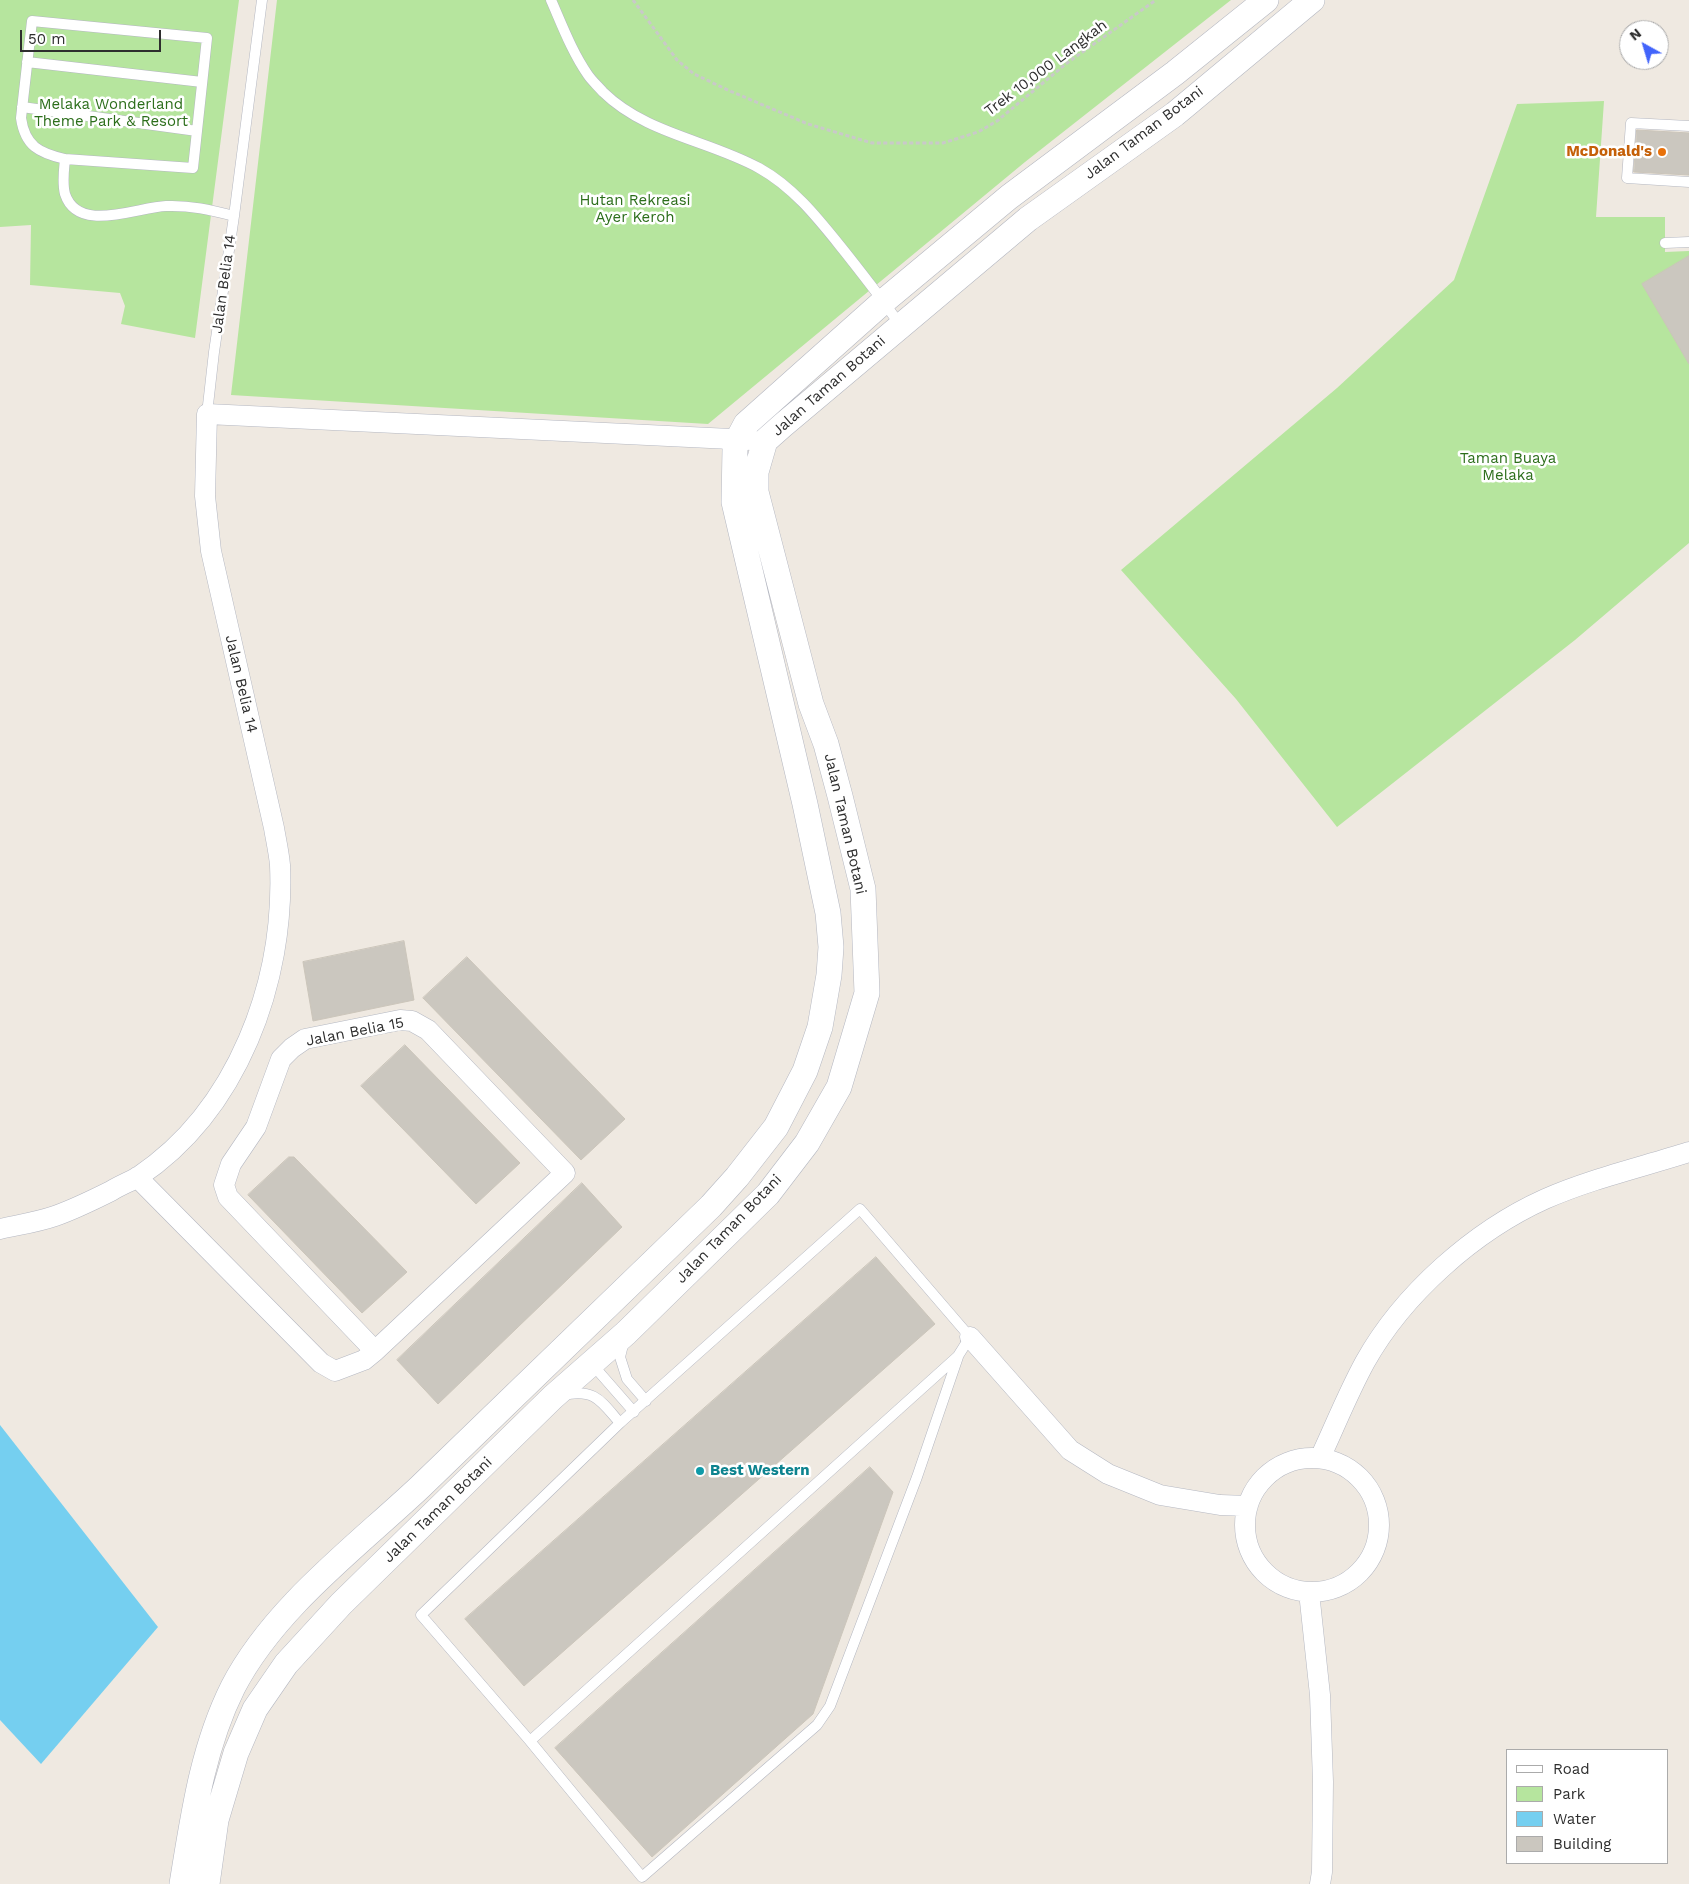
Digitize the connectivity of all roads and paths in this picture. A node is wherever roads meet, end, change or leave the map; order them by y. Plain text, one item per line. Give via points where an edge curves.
1 (262, 0) edge
2 (551, 0) edge
3 (633, 0) edge
4 (1156, 0) edge
5 (1266, 0) edge
6 (1312, 0) edge
7 (27, 62) junction
8 (202, 82) junction
9 (22, 107) junction
10 (1689, 126) edge
11 (197, 131) junction
12 (65, 159) junction
13 (1689, 182) edge
14 (234, 216) junction
15 (1689, 242) edge
16 (1664, 243) dead end
17 (884, 301) junction
18 (900, 325) junction
19 (207, 414) junction
20 (738, 439) junction
21 (765, 441) junction
22 (1689, 1152) edge
23 (137, 1177) junction
24 (0, 1229) edge
25 (626, 1333) junction
26 (970, 1337) junction
27 (375, 1350) junction
28 (958, 1356) junction
29 (592, 1364) junction
30 (533, 1379) junction
31 (553, 1397) junction
32 (646, 1401) junction
33 (634, 1412) junction
34 (620, 1423) junction
35 (1320, 1458) junction
36 (1248, 1506) junction
37 (1309, 1592) junction
38 (530, 1741) junction
39 (182, 1884) edge
40 (207, 1884) edge
41 (1320, 1884) edge

1 - 14 lane, Jalan Belia 14
2 - 17 lane via 588,77 614,103 647,123 759,168 794,194 823,224
3 - 4 path, Trek 10,000 Langkah via 677,60 694,74 808,124 872,143 943,143 978,132
5 - 17 street, Jalan Taman Botani via 1009,198
6 - 18 street, Jalan Taman Botani via 1174,114 1028,219
7 - 8 lane
7 - 8 lane via 32,21 207,38
7 - 9 lane
8 - 11 lane
9 - 11 lane
9 - 12 lane via 23,131 34,147 45,154
10 - 13 lane via 1631,123 1627,178
11 - 12 lane via 193,168
12 - 14 lane via 65,193 73,208 82,213 109,215 154,206 186,205
14 - 19 lane, Jalan Belia 14
15 - 16 lane
17 - 18 lane
17 - 20 street, Jalan Taman Botani via 764,406 746,424
18 - 21 street, Jalan Taman Botani
19 - 20 street
19 - 23 street, Jalan Belia 14 via 205,496 212,551 274,828 280,864 280,901 267,984 233,1074 181,1142
20 - 21 street
20 - 30 street, Jalan Taman Botani via 734,502 828,914 831,947 820,1027 791,1102 737,1177
21 - 25 street, Jalan Taman Botani via 756,472 756,492 863,889 867,993 840,1087 807,1143 768,1194
22 - 35 street via 1545,1199 1476,1240 1438,1270 1398,1313 1365,1361
23 - 24 street, Jalan Belia 14 via 55,1216
23 - 27 street, Jalan Belia 15 via 321,1363 335,1371 364,1360
25 - 29 street, Jalan Taman Botani
25 - 32 lane via 620,1357 627,1380
26 - 28 lane
26 - 32 lane via 860,1209
26 - 36 street via 1070,1450 1101,1469 1160,1495
27 - 27 street, Jalan Belia 15 via 565,1173 428,1030 412,1021 400,1020 320,1036 292,1048 281,1059 256,1127 231,1164 224,1185 228,1197
28 - 38 lane
28 - 38 lane via 917,1477 830,1706 817,1725 642,1877
29 - 30 street via 564,1365
29 - 31 street, Jalan Taman Botani
29 - 33 lane
30 - 39 street, Jalan Taman Botani via 304,1594 250,1659 219,1718 208,1752 198,1789
31 - 34 lane via 592,1394
31 - 40 street, Jalan Taman Botani via 341,1604 286,1664 255,1709 236,1753 216,1820
32 - 33 lane
33 - 34 lane
34 - 38 lane via 421,1615
35 - 36 street via 1302,1458 1268,1474 1256,1488
35 - 37 street via 1340,1463 1357,1474 1370,1490 1378,1510 1379,1530 1374,1550 1364,1568 1348,1581 1329,1589
36 - 37 street via 1245,1526 1248,1546 1257,1564 1271,1578 1289,1588
37 - 41 street via 1320,1695 1323,1782

